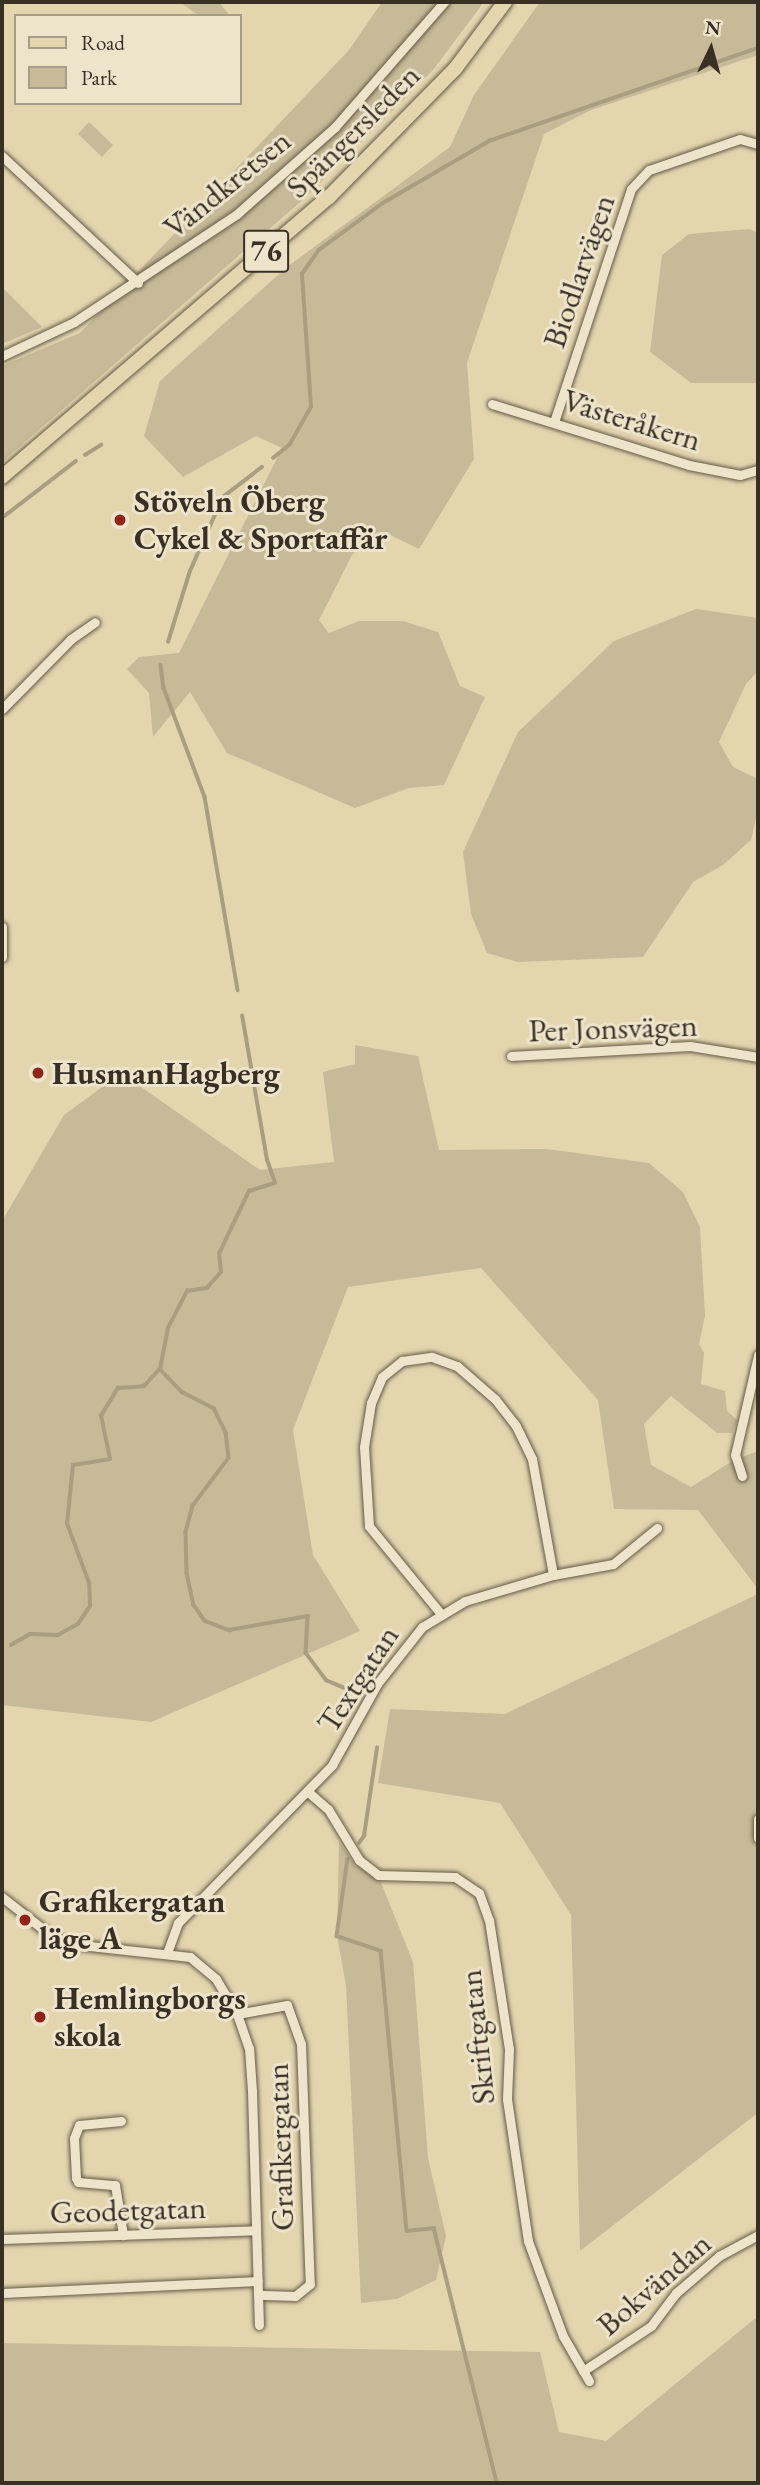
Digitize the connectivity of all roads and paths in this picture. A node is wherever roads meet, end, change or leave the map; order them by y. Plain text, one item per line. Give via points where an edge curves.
1 (444, 2) edge
2 (505, 2) edge
3 (758, 144) edge
4 (2, 156) edge
5 (138, 283) junction
6 (2, 356) edge
7 (492, 404) dead end
8 (554, 422) junction
9 (758, 470) edge
10 (2, 477) edge
11 (95, 622) dead end
12 (2, 709) edge
13 (2, 927) edge
14 (2, 957) edge
15 (511, 1056) dead end
16 (758, 1057) edge
17 (758, 1355) edge
18 (742, 1476) dead end
19 (657, 1528) dead end
20 (553, 1574) junction
21 (441, 1614) junction
22 (307, 1791) junction
23 (758, 1819) edge
24 (758, 1838) edge
25 (2, 1897) edge
26 (167, 1953) junction
27 (237, 2014) junction
28 (121, 2121) dead end
29 (256, 2230) junction
30 (123, 2235) junction
31 (758, 2235) edge
32 (2, 2239) edge
33 (258, 2281) junction
34 (2, 2293) edge
35 (258, 2295) junction
36 (259, 2325) dead end
37 (583, 2371) junction
38 (589, 2381) dead end

1 - 5 street, Vändkretsen via 335,127 237,214
2 - 10 main road, Spängersleden / 76 via 455,69 329,197
3 - 8 street, Biodlarvägen via 740,139 649,170 631,189
4 - 5 street
5 - 6 street, Vändkretsen via 74,322
7 - 8 street, Västeråkern
8 - 9 street, Västeråkern via 689,465 740,475
11 - 12 street
13 - 14 street
15 - 16 street, Per Jonsvägen via 690,1046
17 - 18 street via 735,1455
19 - 20 street, Textgatan via 613,1564
20 - 21 street, Textgatan via 464,1601
20 - 21 street via 532,1459 516,1426 495,1399 457,1366 432,1357 402,1361 382,1377 370,1404 364,1447 369,1526
21 - 22 street, Textgatan via 400,1650 332,1765
22 - 26 street, Textgatan via 178,1923
22 - 37 street, Skriftgatan via 328,1810 359,1860 378,1875 456,1877 479,1893 489,1920 509,2049 507,2099 528,2241 563,2336
23 - 24 street
25 - 26 street, Grafikergatan via 53,1937 71,1944
26 - 27 street, Grafikergatan via 190,1957 204,1966
27 - 29 street, Grafikergatan via 248,2048
27 - 35 street, Grafikergatan via 287,2005 301,2044 310,2284 295,2296
28 - 30 street via 79,2124 74,2138 78,2182 115,2185
29 - 30 street, Geodetgatan
29 - 33 street, Grafikergatan
30 - 32 street, Geodetgatan
31 - 37 street, Bokvändan via 719,2256 676,2293 651,2326
33 - 34 street
33 - 35 street, Grafikergatan
35 - 36 street, Grafikergatan
37 - 38 street, Skriftgatan

